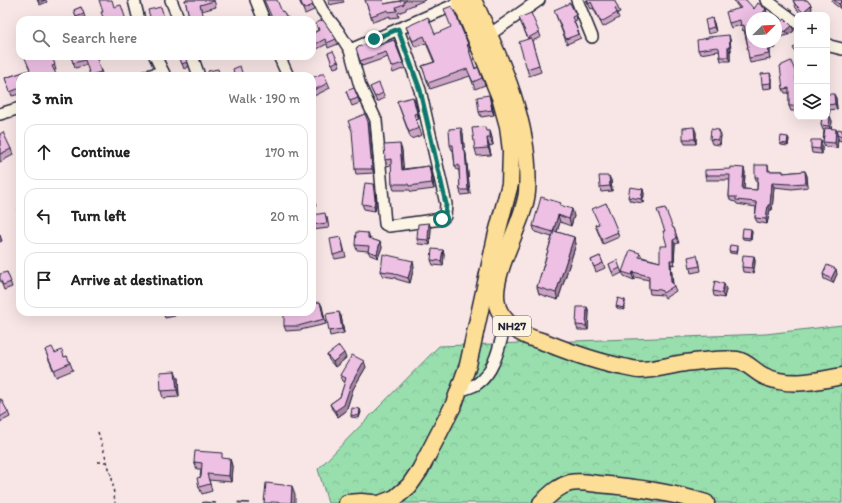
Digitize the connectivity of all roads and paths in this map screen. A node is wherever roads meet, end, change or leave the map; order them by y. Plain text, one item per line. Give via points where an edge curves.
1 (134, 0) edge
2 (171, 0) edge
3 (256, 0) edge
4 (317, 0) edge
5 (539, 0) edge
6 (577, 0) edge
7 (766, 0) edge
8 (464, 1) edge
9 (138, 16) edge
10 (177, 16) edge
11 (262, 16) edge
12 (794, 21) edge
13 (398, 29) junction
14 (489, 35) junction
15 (592, 37) dead end
16 (830, 46) edge
17 (842, 49) edge
18 (350, 50) junction
19 (157, 60) edge
20 (193, 60) edge
21 (281, 60) edge
22 (163, 72) edge
23 (198, 72) edge
24 (286, 72) edge
25 (16, 109) edge
26 (0, 114) edge
27 (506, 322) junction
28 (842, 376) edge
29 (459, 391) junction
30 (98, 432) dead end
31 (98, 462) dead end
32 (108, 462) junction
33 (115, 503) edge
34 (347, 503) edge
35 (373, 503) edge
36 (382, 503) edge
37 (540, 503) edge
38 (706, 503) edge

1 - 9 street
2 - 10 street
3 - 11 street
4 - 18 street
5 - 14 street
6 - 15 street
7 - 12 street
8 - 13 street
8 - 14 highway, NH27
8 - 29 highway, NH27 via 500,97 508,126 511,151 510,184 468,365
13 - 18 street
13 - 18 street via 422,97 446,204 445,216 442,219 389,226 385,224 376,120 360,86
14 - 27 highway, NH27 via 507,77 528,163 527,194 504,258 495,297 498,310
16 - 17 street
19 - 22 street
20 - 23 street
21 - 24 street
25 - 26 street
27 - 28 highway, NH27 via 523,334 582,357 640,370 685,363 739,360 764,376 791,384
27 - 29 street via 489,371 478,383
29 - 36 highway, NH27 via 420,470 400,494
30 - 32 path
31 - 32 path
32 - 33 path
34 - 35 highway
37 - 38 highway via 560,486 572,482 656,490

